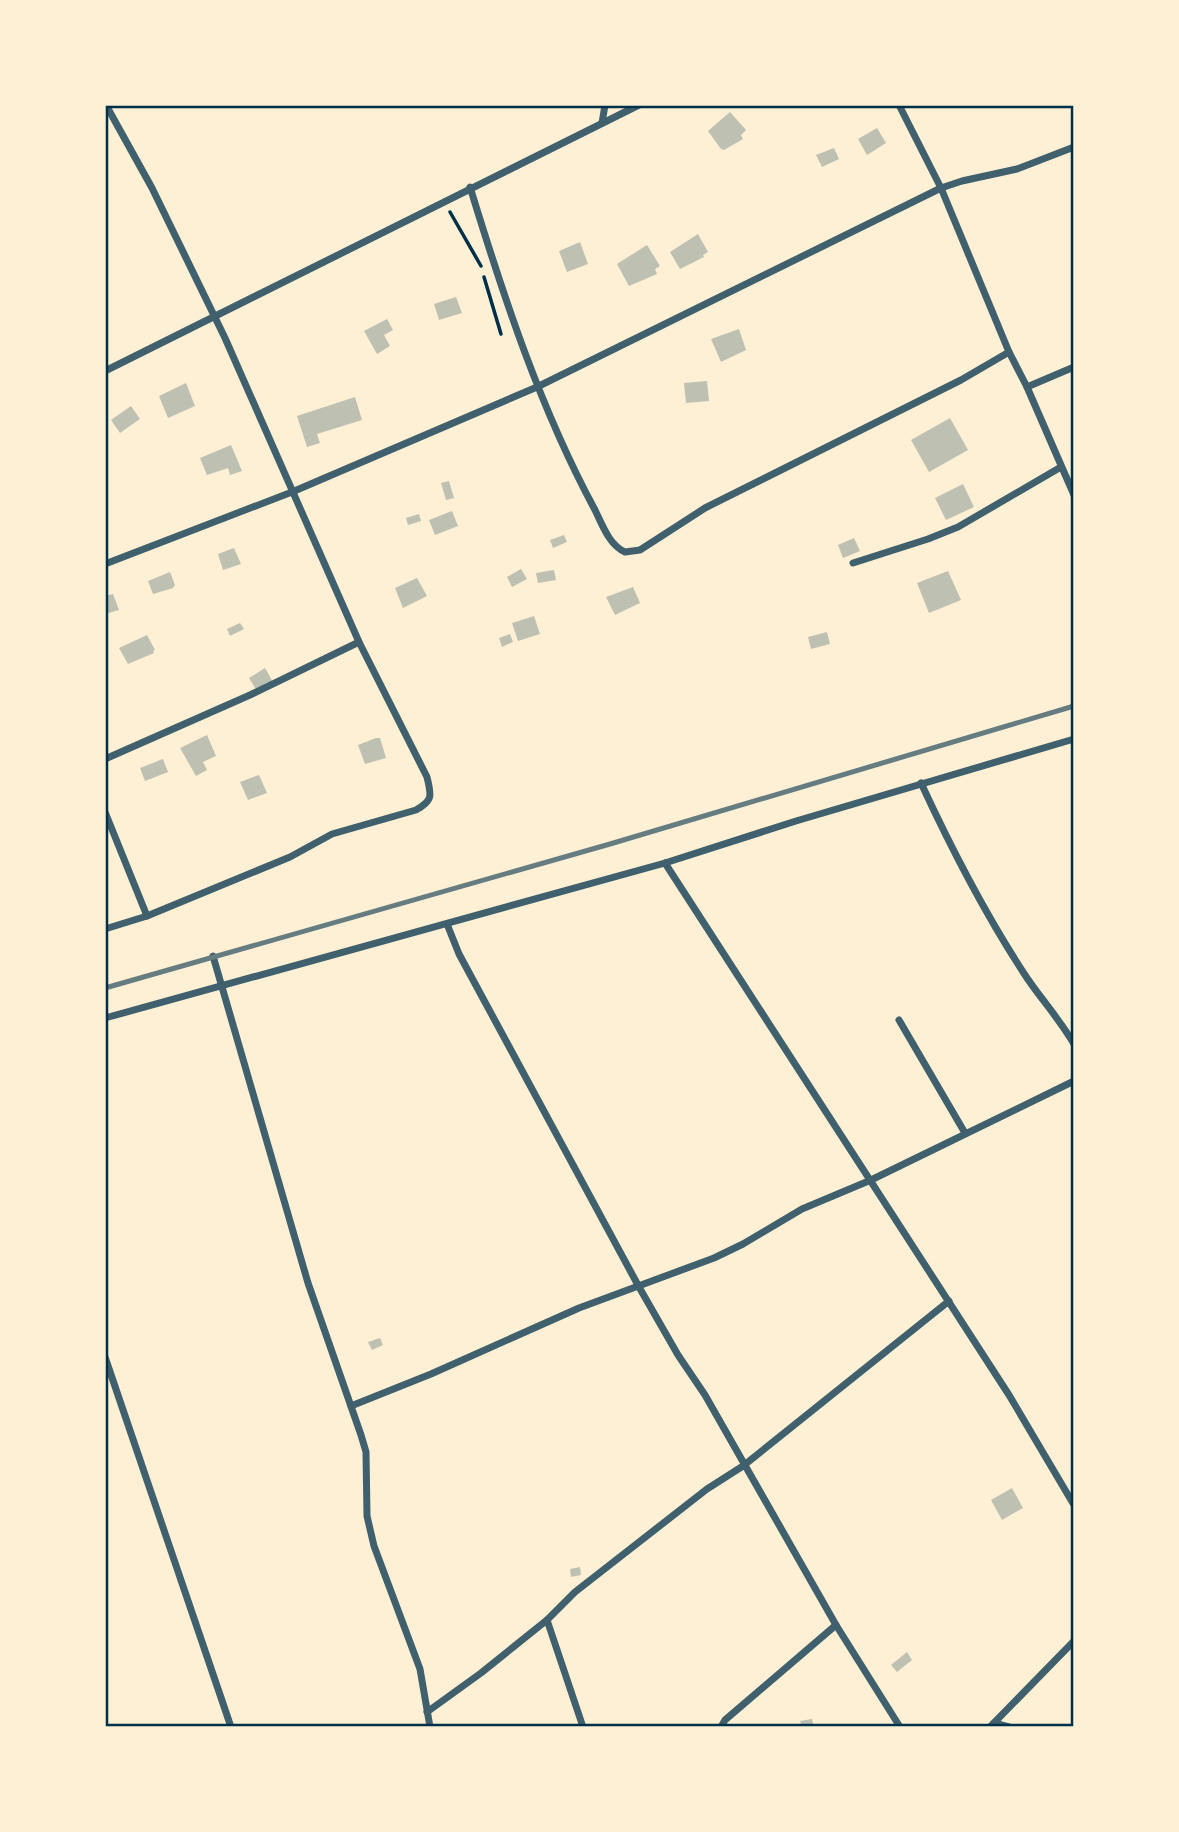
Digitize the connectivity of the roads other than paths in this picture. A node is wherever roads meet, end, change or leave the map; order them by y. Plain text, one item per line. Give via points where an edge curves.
1 (106, 105) edge
2 (605, 105) edge
3 (639, 105) edge
4 (899, 105) edge
5 (602, 123) junction
6 (1074, 147) edge
7 (470, 187) junction
8 (942, 188) junction
9 (215, 318) junction
10 (1009, 352) junction
11 (1074, 367) edge
12 (105, 371) edge
13 (537, 387) junction
14 (1027, 387) junction
15 (1060, 467) junction
16 (292, 492) junction
17 (1074, 495) edge
18 (853, 563) dead end
19 (105, 564) edge
20 (359, 642) junction
21 (1074, 739) edge
22 (105, 759) edge
23 (921, 783) junction
24 (105, 812) edge
25 (665, 863) junction
26 (147, 916) junction
27 (447, 924) junction
28 (105, 929) edge
29 (213, 956) dead end
30 (223, 985) junction
31 (105, 1018) edge
32 (899, 1020) dead end
33 (1074, 1044) edge
34 (1074, 1081) edge
35 (965, 1133) junction
36 (871, 1180) junction
37 (639, 1287) junction
38 (949, 1301) junction
39 (105, 1357) edge
40 (351, 1406) junction
41 (743, 1466) junction
42 (1074, 1505) edge
43 (547, 1620) junction
44 (836, 1625) junction
45 (1074, 1641) edge
46 (427, 1712) junction
47 (992, 1725) edge
48 (231, 1727) edge
49 (430, 1727) edge
50 (583, 1727) edge
51 (720, 1727) edge
52 (900, 1727) edge
53 (1009, 1727) edge

1 - 9 street
2 - 5 street
3 - 5 street
4 - 8 street
5 - 7 street
6 - 8 street via 1017,169
7 - 9 street
7 - 13 street
8 - 10 street
8 - 13 street
9 - 12 street
9 - 16 street
10 - 13 street via 705,508 632,552 613,544
10 - 14 street
11 - 14 street
13 - 16 street
14 - 15 street
15 - 17 street
15 - 18 street via 958,527
16 - 19 street
16 - 20 street
20 - 22 street
20 - 26 street via 427,777 431,793 427,804 332,834 290,857
21 - 23 street
23 - 25 street
23 - 33 street via 999,931
24 - 26 street
25 - 27 street
25 - 36 street
26 - 28 street
27 - 30 street
27 - 37 street
29 - 30 street
30 - 31 street
30 - 40 street via 308,1283
32 - 35 street
34 - 35 street
35 - 36 street
36 - 37 street via 802,1209 714,1258
36 - 38 street
37 - 40 street via 579,1308
37 - 41 street
38 - 41 street
38 - 42 street
39 - 48 street
40 - 46 street via 366,1452 367,1516 420,1669
41 - 43 street via 575,1592
41 - 44 street
43 - 46 street
43 - 50 street
44 - 51 street
44 - 52 street
45 - 47 street
46 - 49 street
47 - 53 street

